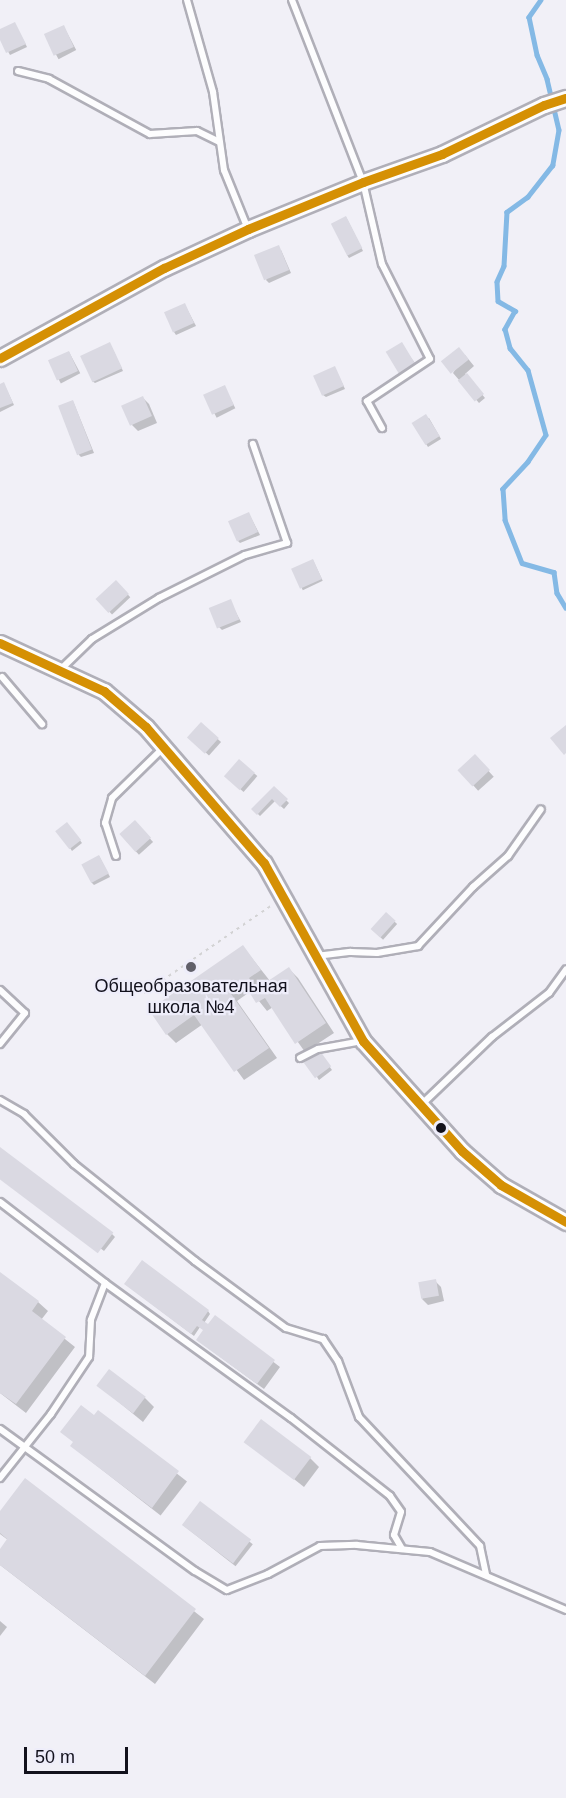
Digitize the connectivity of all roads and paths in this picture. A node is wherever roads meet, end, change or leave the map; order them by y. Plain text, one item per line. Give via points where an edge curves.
1 (187, 0) edge
2 (292, 0) edge
3 (18, 71) dead end
4 (566, 98) edge
5 (220, 142) junction
6 (363, 182) junction
7 (248, 229) junction
8 (0, 358) edge
9 (382, 428) dead end
10 (253, 444) dead end
11 (0, 643) edge
12 (61, 669) junction
13 (1, 677) edge
14 (42, 724) dead end
15 (164, 747) junction
16 (541, 809) dead end
17 (116, 856) dead end
18 (284, 897) junction
19 (315, 956) junction
20 (566, 970) edge
21 (0, 990) edge
22 (144, 993) dead end
23 (363, 1041) junction
24 (0, 1044) edge
25 (300, 1058) dead end
26 (0, 1100) edge
27 (420, 1106) junction
28 (0, 1202) edge
29 (566, 1222) edge
30 (105, 1283) junction
31 (0, 1429) edge
32 (25, 1448) junction
33 (0, 1478) edge
34 (402, 1549) junction
35 (486, 1575) junction
36 (566, 1610) edge

1 - 5 lane via 213,92
2 - 6 lane
3 - 5 lane via 49,79 150,134 197,131
4 - 6 street via 442,154
5 - 7 lane via 224,170
6 - 7 street
6 - 9 lane via 382,264 430,359 367,401
7 - 8 street via 165,268
10 - 12 lane via 287,543 245,555 159,598 92,639
11 - 12 street
12 - 15 street via 104,691
13 - 14 lane
15 - 17 lane via 112,798 105,823
15 - 18 street via 264,863
16 - 19 lane via 508,856 418,945 377,953
18 - 19 street
18 - 22 path
19 - 23 street
20 - 27 lane via 549,993 492,1037
21 - 24 lane via 25,1013
23 - 25 lane via 318,1049
23 - 27 street
26 - 35 lane via 24,1114 74,1164 285,1328 323,1339 338,1361 359,1417 480,1546
27 - 29 street via 501,1185
28 - 30 lane
30 - 32 lane via 91,1320 89,1357
30 - 34 lane via 291,1418 390,1496 401,1512 394,1535
31 - 32 lane
32 - 33 lane
32 - 34 lane via 227,1590 268,1574 320,1546
34 - 35 lane via 430,1552
35 - 36 lane

